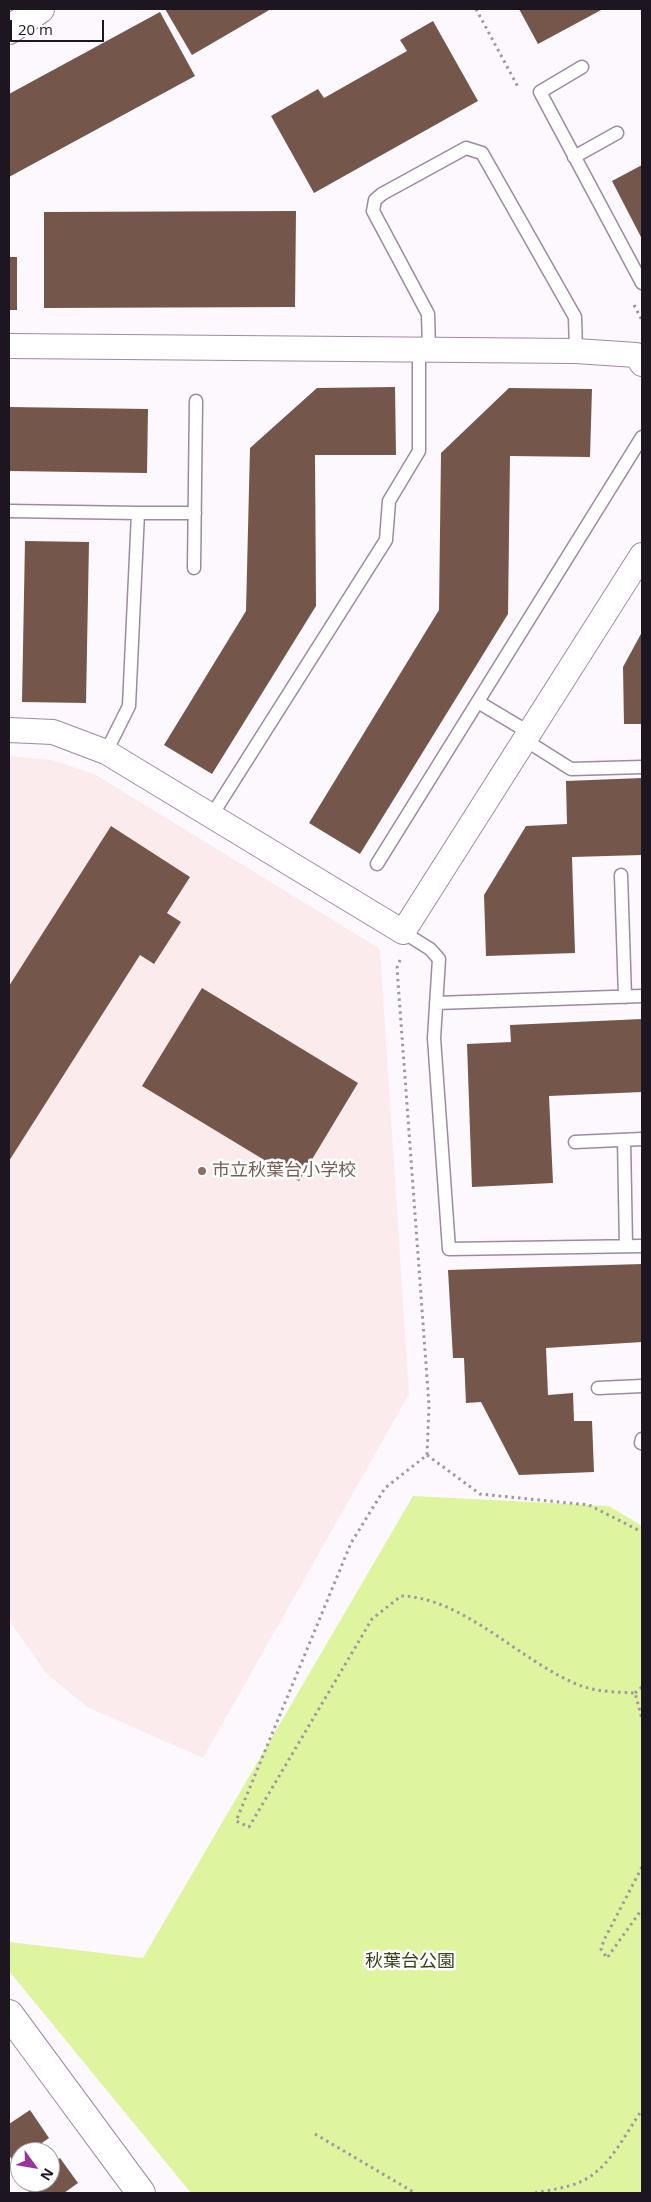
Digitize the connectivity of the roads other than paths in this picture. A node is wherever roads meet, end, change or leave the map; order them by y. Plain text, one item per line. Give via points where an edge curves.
1 (40, 9) edge
2 (9, 30) edge
3 (582, 67) dead end
4 (617, 132) dead end
5 (574, 157) junction
6 (642, 283) edge
7 (9, 346) edge
8 (424, 349) junction
9 (576, 351) junction
10 (640, 356) edge
11 (196, 401) dead end
12 (642, 437) edge
13 (9, 511) edge
14 (138, 513) junction
15 (195, 513) junction
16 (642, 555) edge
17 (194, 568) dead end
18 (478, 702) junction
19 (9, 730) edge
20 (528, 737) junction
21 (106, 752) junction
22 (642, 768) edge
23 (212, 815) junction
24 (377, 864) dead end
25 (621, 875) dead end
26 (402, 932) junction
27 (642, 996) edge
28 (625, 997) junction
29 (436, 1003) junction
30 (642, 1139) edge
31 (624, 1140) junction
32 (575, 1142) dead end
33 (626, 1246) junction
34 (642, 1246) edge
35 (642, 1386) edge
36 (598, 1388) dead end
37 (9, 2014) edge
38 (141, 2193) edge

1 - 2 street
3 - 5 lane via 540,92
4 - 5 lane
5 - 6 lane
7 - 8 street
8 - 9 street
8 - 9 lane via 428,314 373,211 375,200 466,148 482,153 575,316
8 - 23 lane via 419,451 389,501 386,540
9 - 10 street
11 - 15 lane
12 - 18 lane
13 - 14 lane
14 - 15 lane
14 - 21 lane via 129,706
15 - 17 lane
16 - 20 street
18 - 20 lane
18 - 24 lane
19 - 21 street via 53,732
20 - 22 lane via 571,770
20 - 26 street
21 - 23 street
23 - 26 street
25 - 28 lane
26 - 29 lane via 430,949 439,960
27 - 28 lane
28 - 29 lane
29 - 33 lane via 434,1038 449,1249
30 - 31 lane
31 - 32 lane
31 - 33 lane
33 - 34 lane
35 - 36 lane
37 - 38 street

